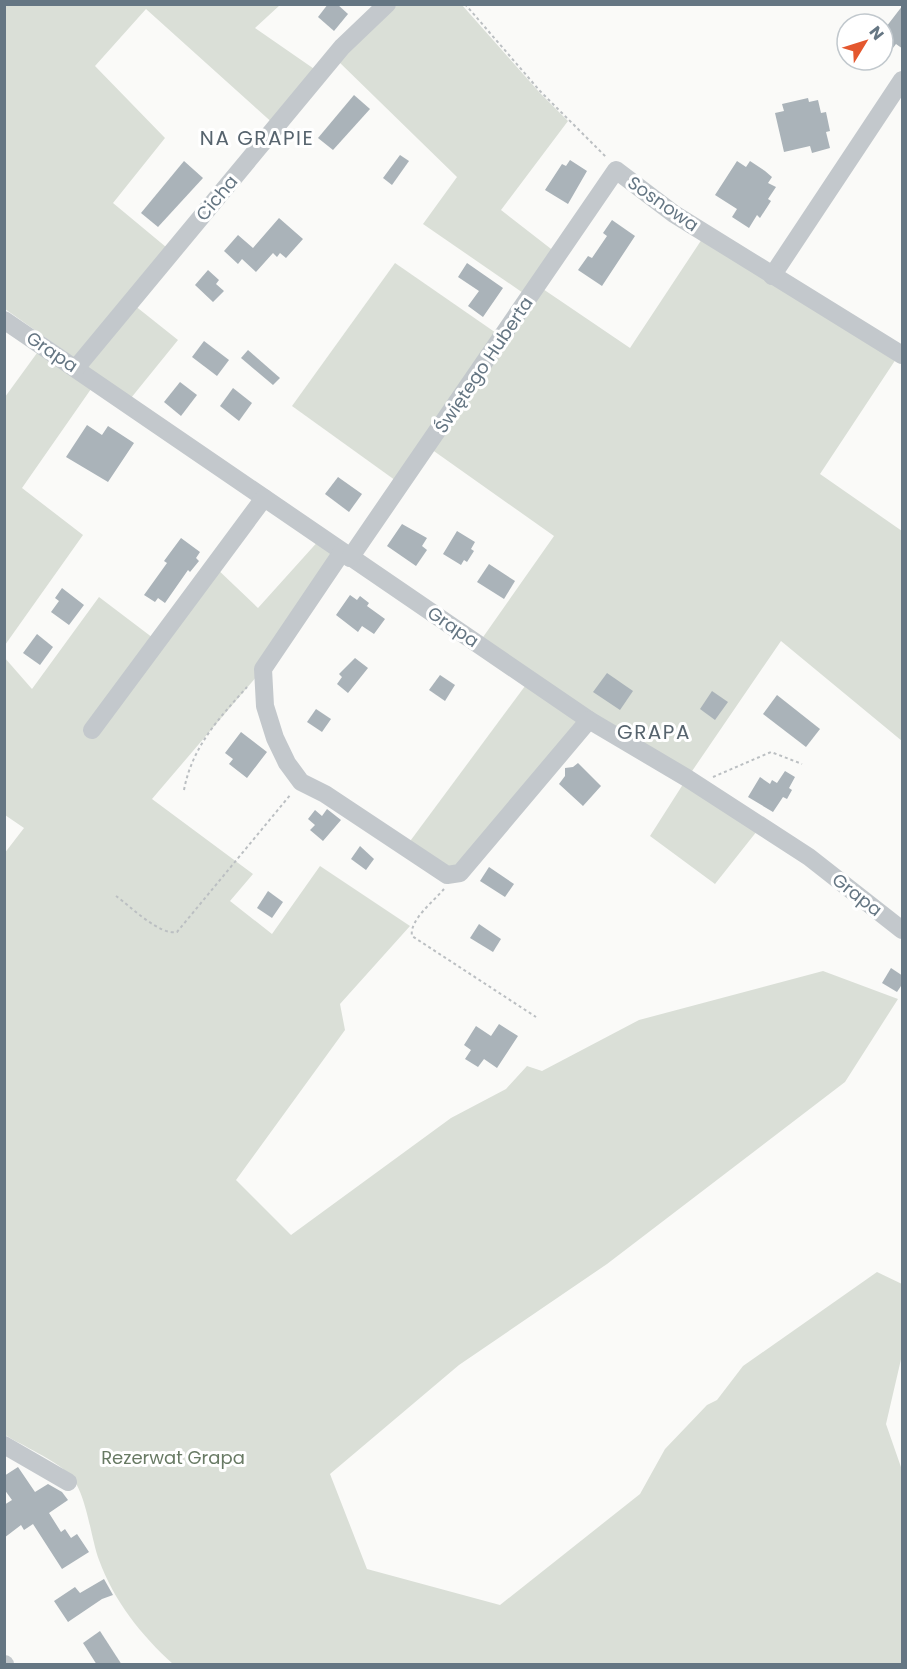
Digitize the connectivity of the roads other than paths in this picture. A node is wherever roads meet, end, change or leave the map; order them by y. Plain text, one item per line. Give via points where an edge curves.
1 (387, 4) edge
2 (903, 80) edge
3 (616, 170) joint
4 (772, 276) junction
5 (4, 320) edge
6 (903, 355) edge
7 (76, 368) junction
8 (264, 498) junction
9 (346, 555) junction
10 (589, 720) junction
11 (92, 730) dead end
12 (903, 930) edge
13 (4, 1445) edge
14 (68, 1482) dead end

1 - 7 street, Cicha via 342,47
2 - 4 street
3 - 4 street, Sosnowa via 674,214
3 - 9 street, Świętego Huberta
4 - 6 street, Sosnowa
5 - 7 street, Grapa
7 - 8 street, Grapa
8 - 9 street, Grapa
8 - 11 street
9 - 10 street, Grapa
9 - 10 street, Świętego Huberta via 263,669 265,706 275,738 301,782 447,875 460,873
10 - 12 street, Grapa via 809,857
13 - 14 street

